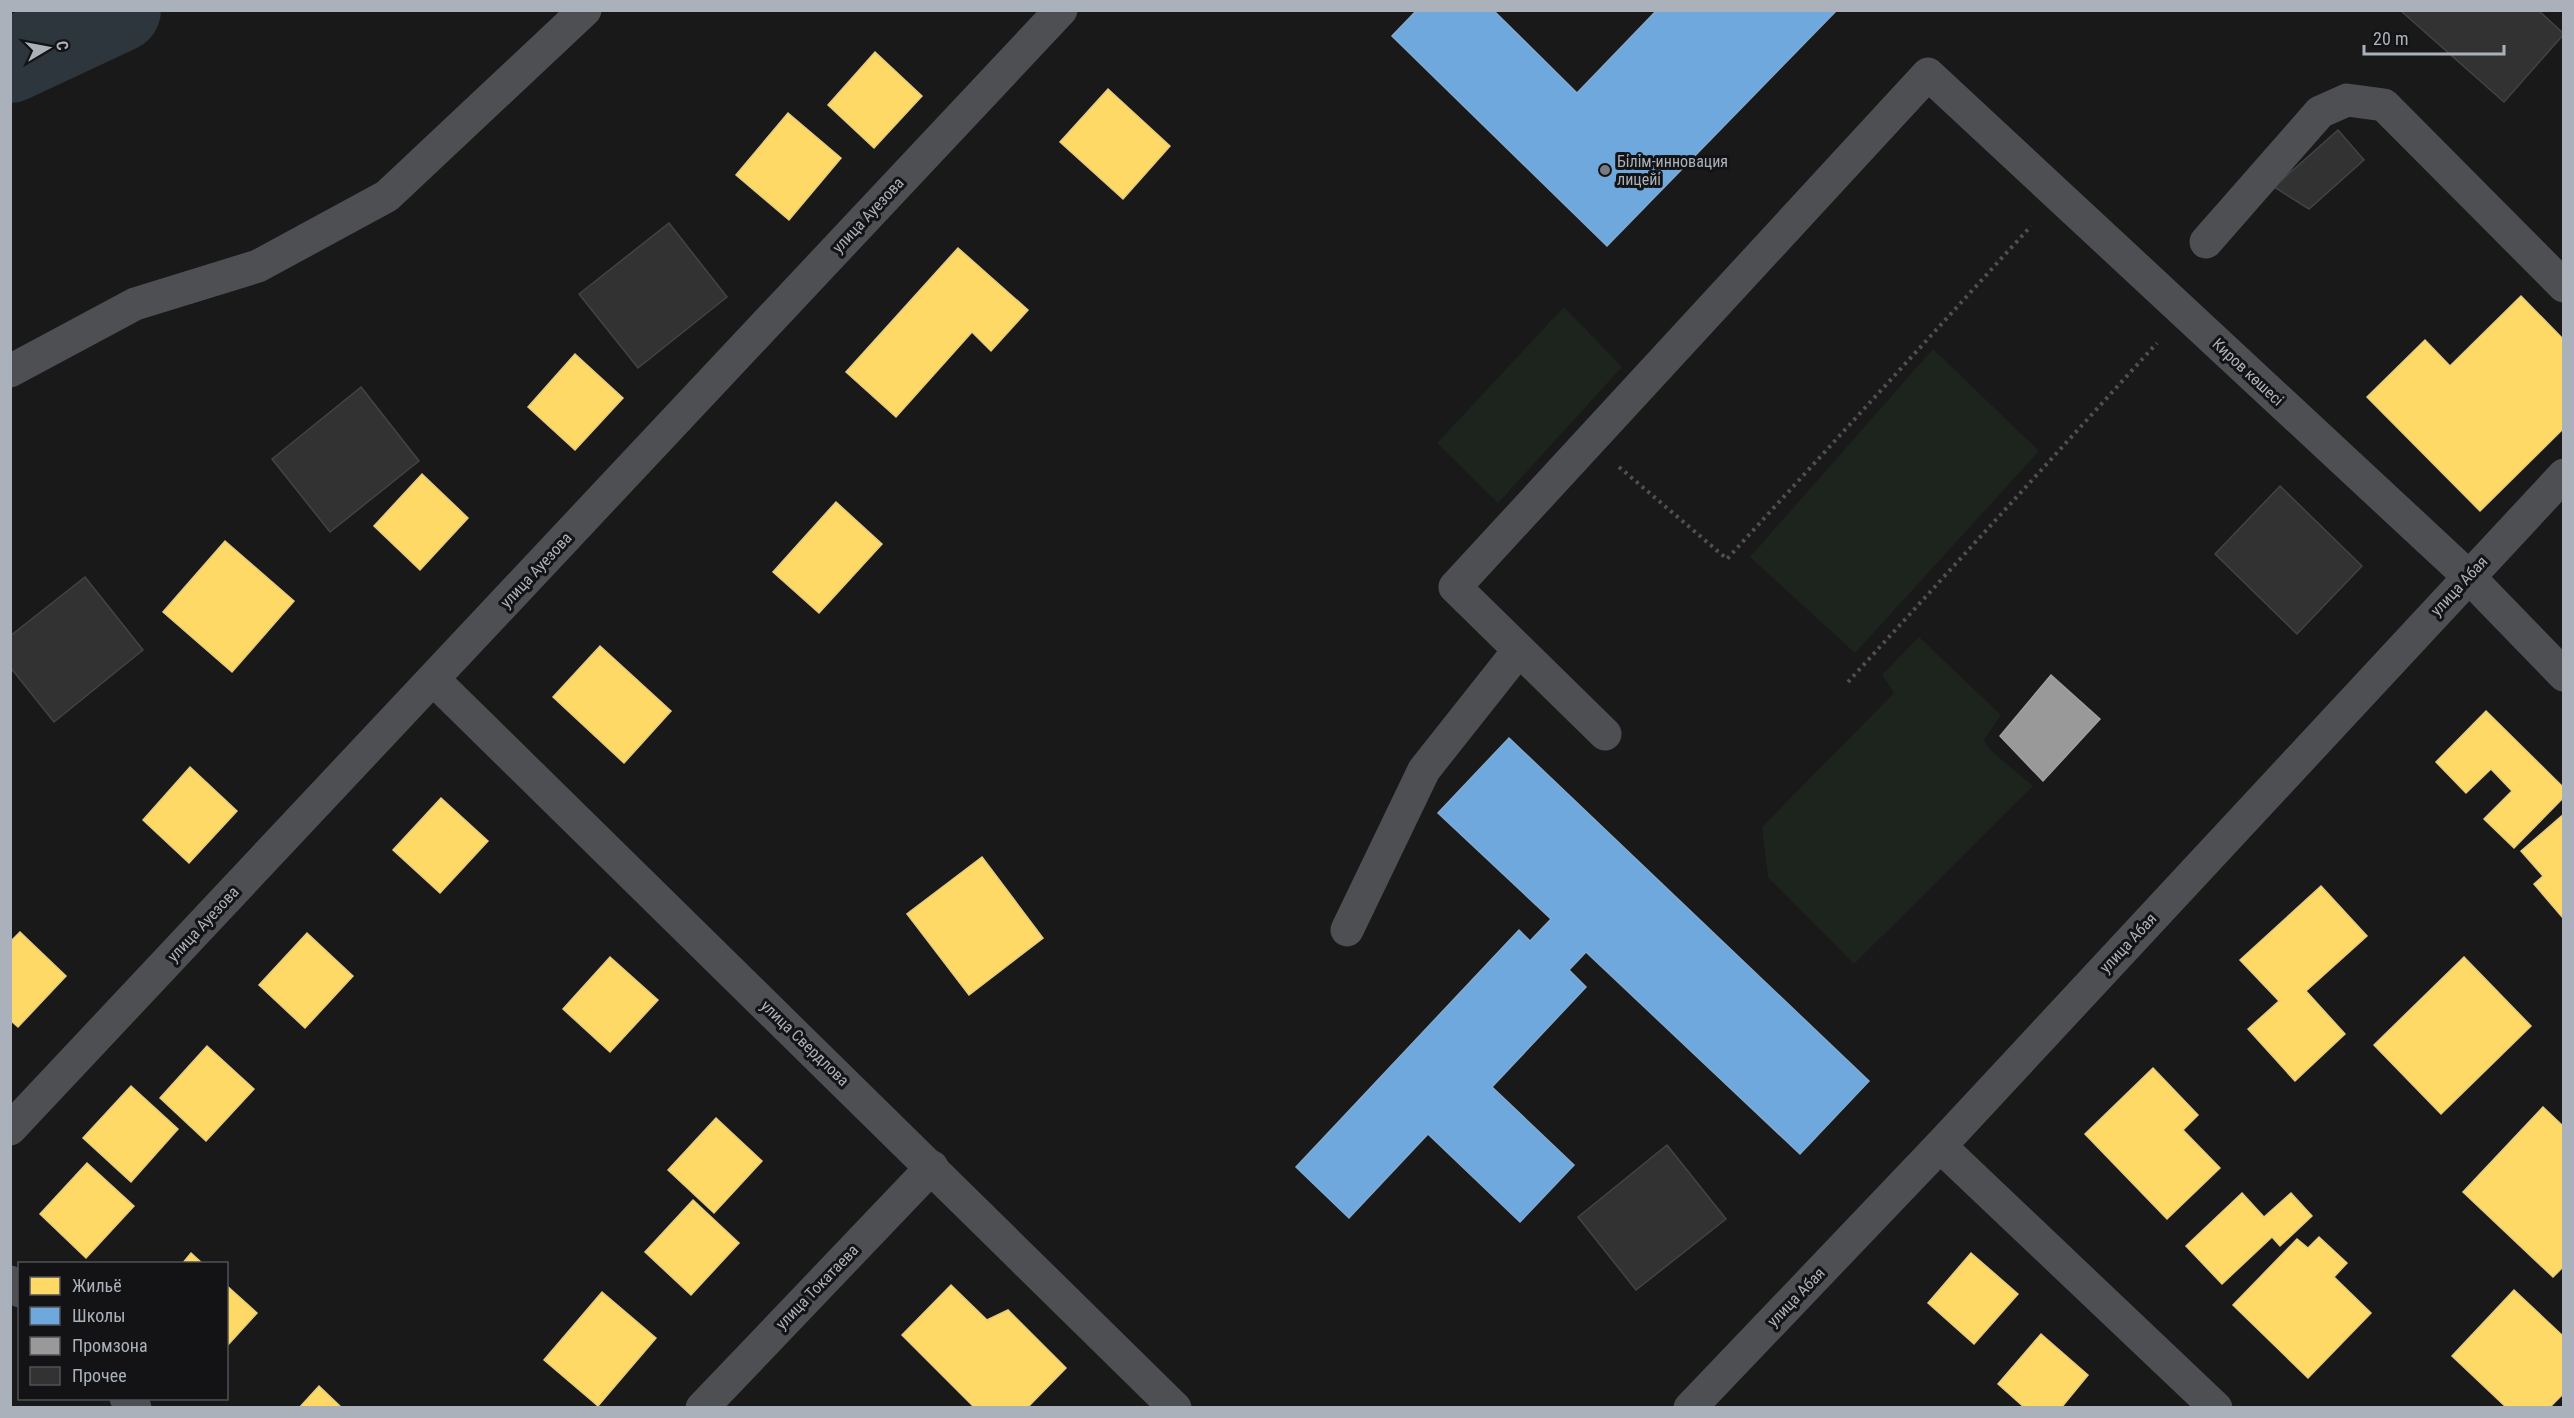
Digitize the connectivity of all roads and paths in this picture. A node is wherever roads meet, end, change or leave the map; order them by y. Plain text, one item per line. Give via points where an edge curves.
1 (585, 10) edge
2 (1061, 10) edge
3 (2058, 196) junction
4 (2206, 242) dead end
5 (2564, 286) edge
6 (2184, 313) junction
7 (10, 371) edge
8 (1589, 442) junction
9 (2564, 475) edge
10 (2468, 576) junction
11 (1519, 650) junction
12 (2564, 675) edge
13 (433, 679) junction
14 (1848, 682) dead end
15 (1605, 734) dead end
16 (1347, 930) dead end
17 (10, 1129) edge
18 (1940, 1146) junction
19 (932, 1167) junction
20 (702, 1407) edge
21 (1175, 1407) edge
22 (1690, 1407) edge
23 (2216, 1407) edge

1 - 7 street via 387,196 258,266 135,304
2 - 13 street, улица Ауезова
3 - 6 street, Киров көшесі
3 - 8 path via 1727,559
3 - 8 street, Киров көшесі via 1928,75
4 - 5 street via 2320,112 2347,100 2356,101 2384,105
6 - 10 street, Киров көшесі
6 - 14 path
8 - 11 street via 1455,587
9 - 10 street, улица Абая
10 - 12 street, Киров көшесі
10 - 18 street, улица Абая
11 - 15 street
11 - 16 street via 1424,770
13 - 17 street, улица Ауезова
13 - 19 street, улица Свердлова
18 - 22 street, улица Абая
18 - 23 street
19 - 20 street, улица Токатаева
19 - 21 street, улица Свердлова

